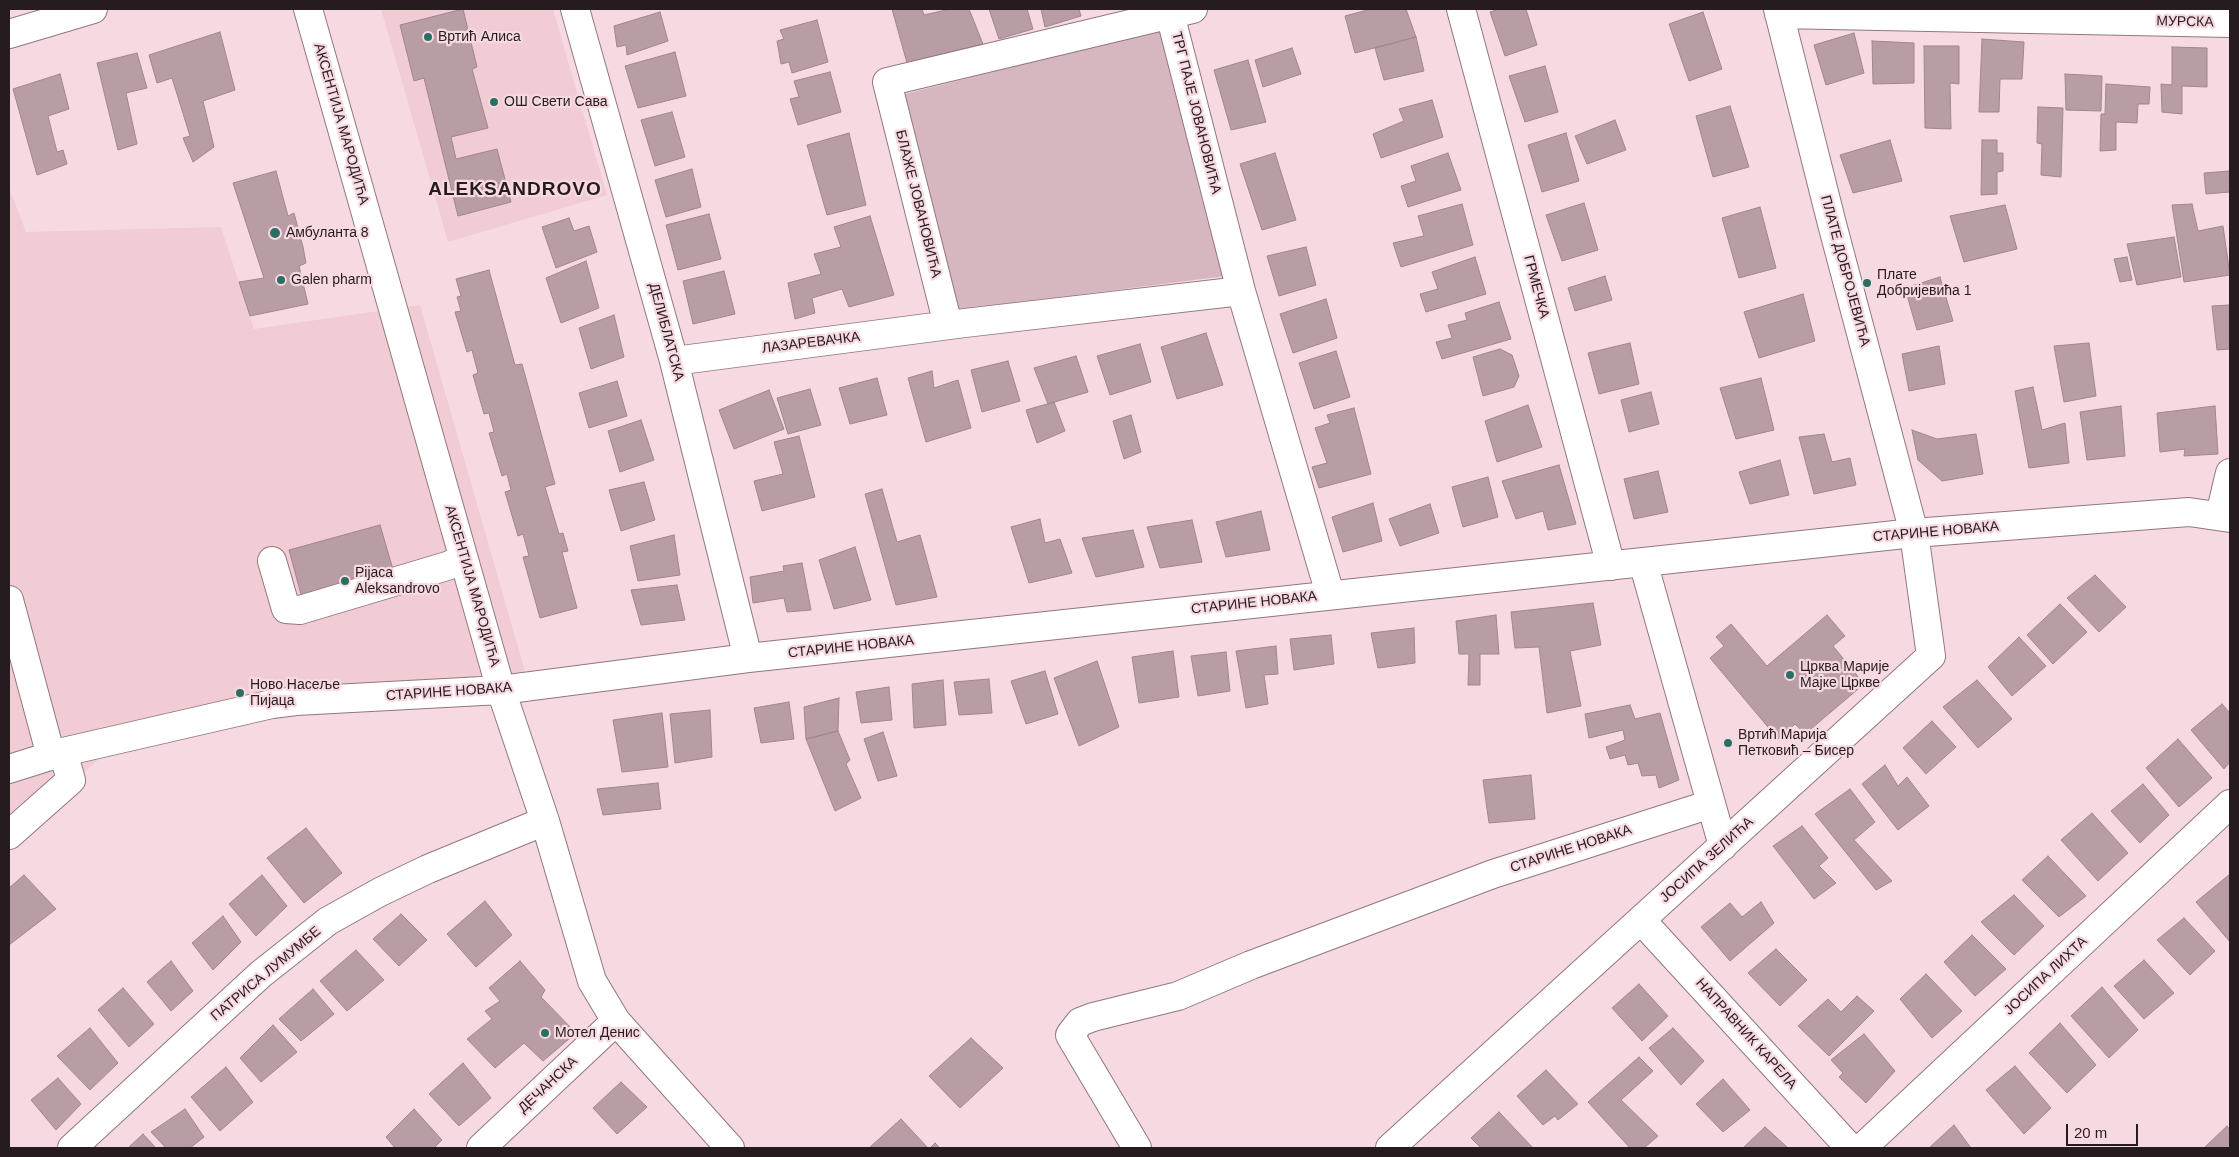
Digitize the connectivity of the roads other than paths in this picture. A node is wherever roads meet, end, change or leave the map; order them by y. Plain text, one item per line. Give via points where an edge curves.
1 (93, 9) edge
2 (308, 9) edge
3 (575, 9) edge
4 (1461, 9) edge
5 (1181, 11) edge
6 (1778, 11) edge
7 (2230, 23) edge
8 (9, 34) edge
9 (887, 82) joint
10 (1241, 291) junction
11 (948, 325) junction
12 (674, 361) junction
13 (2230, 473) edge
14 (2225, 516) edge
15 (1914, 533) junction
16 (464, 559) junction
17 (272, 560) dead end
18 (1643, 562) junction
19 (1611, 566) junction
20 (1330, 594) junction
21 (9, 600) edge
22 (748, 658) junction
23 (501, 690) junction
24 (57, 754) junction
25 (9, 769) edge
26 (1711, 804) junction
27 (2230, 804) edge
28 (545, 821) junction
29 (9, 835) edge
30 (1723, 846) junction
31 (1641, 920) junction
32 (616, 1021) junction
33 (72, 1148) edge
34 (481, 1148) edge
35 (730, 1148) edge
36 (1137, 1148) edge
37 (1390, 1148) edge
38 (1850, 1148) edge
39 (1862, 1148) edge

1 - 8 street
2 - 16 street, АКСЕНТИЈА МАРОДИЋА
3 - 12 street, ДЕЛИБЛАТСКА
4 - 19 street, ГРМЕЧКА
5 - 9 street, ТРГ ПАЈЕ ЈОВАНОВИЋА
5 - 10 street, ТРГ ПАЈЕ ЈОВАНОВИЋА
6 - 7 street, МУРСКА
6 - 15 street, ПЛАТЕ ДОБРОЈЕВИЋА
9 - 11 street, БЛАЖЕ ЈОВАНОВИЋА
10 - 11 street
10 - 20 street, ТРГ ПАЈЕ ЈОВАНОВИЋА
11 - 12 street, ЛАЗАРЕВАЧКА
12 - 22 street, ДЕЛИБЛАТСКА
13 - 14 street
14 - 15 street, СТАРИНЕ НОВАКА via 2189,512
15 - 18 street, СТАРИНЕ НОВАКА
15 - 30 street, ЈОСИПА ЗЕЛИЋА via 1932,656
16 - 17 street via 300,610 286,609
16 - 23 street, АКСЕНТИЈА МАРОДИЋА
18 - 19 street, СТАРИНЕ НОВАКА
18 - 26 street
19 - 20 street, СТАРИНЕ НОВАКА
20 - 22 street, СТАРИНЕ НОВАКА
21 - 24 street
22 - 23 street, СТАРИНЕ НОВАКА
23 - 24 street, СТАРИНЕ НОВАКА via 272,704
23 - 28 street, АКСЕНТИЈА МАРОДИЋА
24 - 25 street, СТАРИНЕ НОВАКА
24 - 29 street via 71,780
26 - 30 street
26 - 36 street, СТАРИНЕ НОВАКА via 1493,874 1178,996 1080,1022 1070,1034
27 - 39 street, ЈОСИПА ЛИХТА
28 - 32 street, АКСЕНТИЈА МАРОДИЋА via 592,981
28 - 33 street, ПАТРИСА ЛУМУМБЕ via 428,869 328,921 261,974
30 - 31 street, ЈОСИПА ЗЕЛИЋА
31 - 37 street, ЈОСИПА ЗЕЛИЋА
31 - 38 street, НАПРАВНИК КАРЕЛА
32 - 34 street, ДЕЧАНСКА
32 - 35 street, АКСЕНТИЈА МАРОДИЋА

